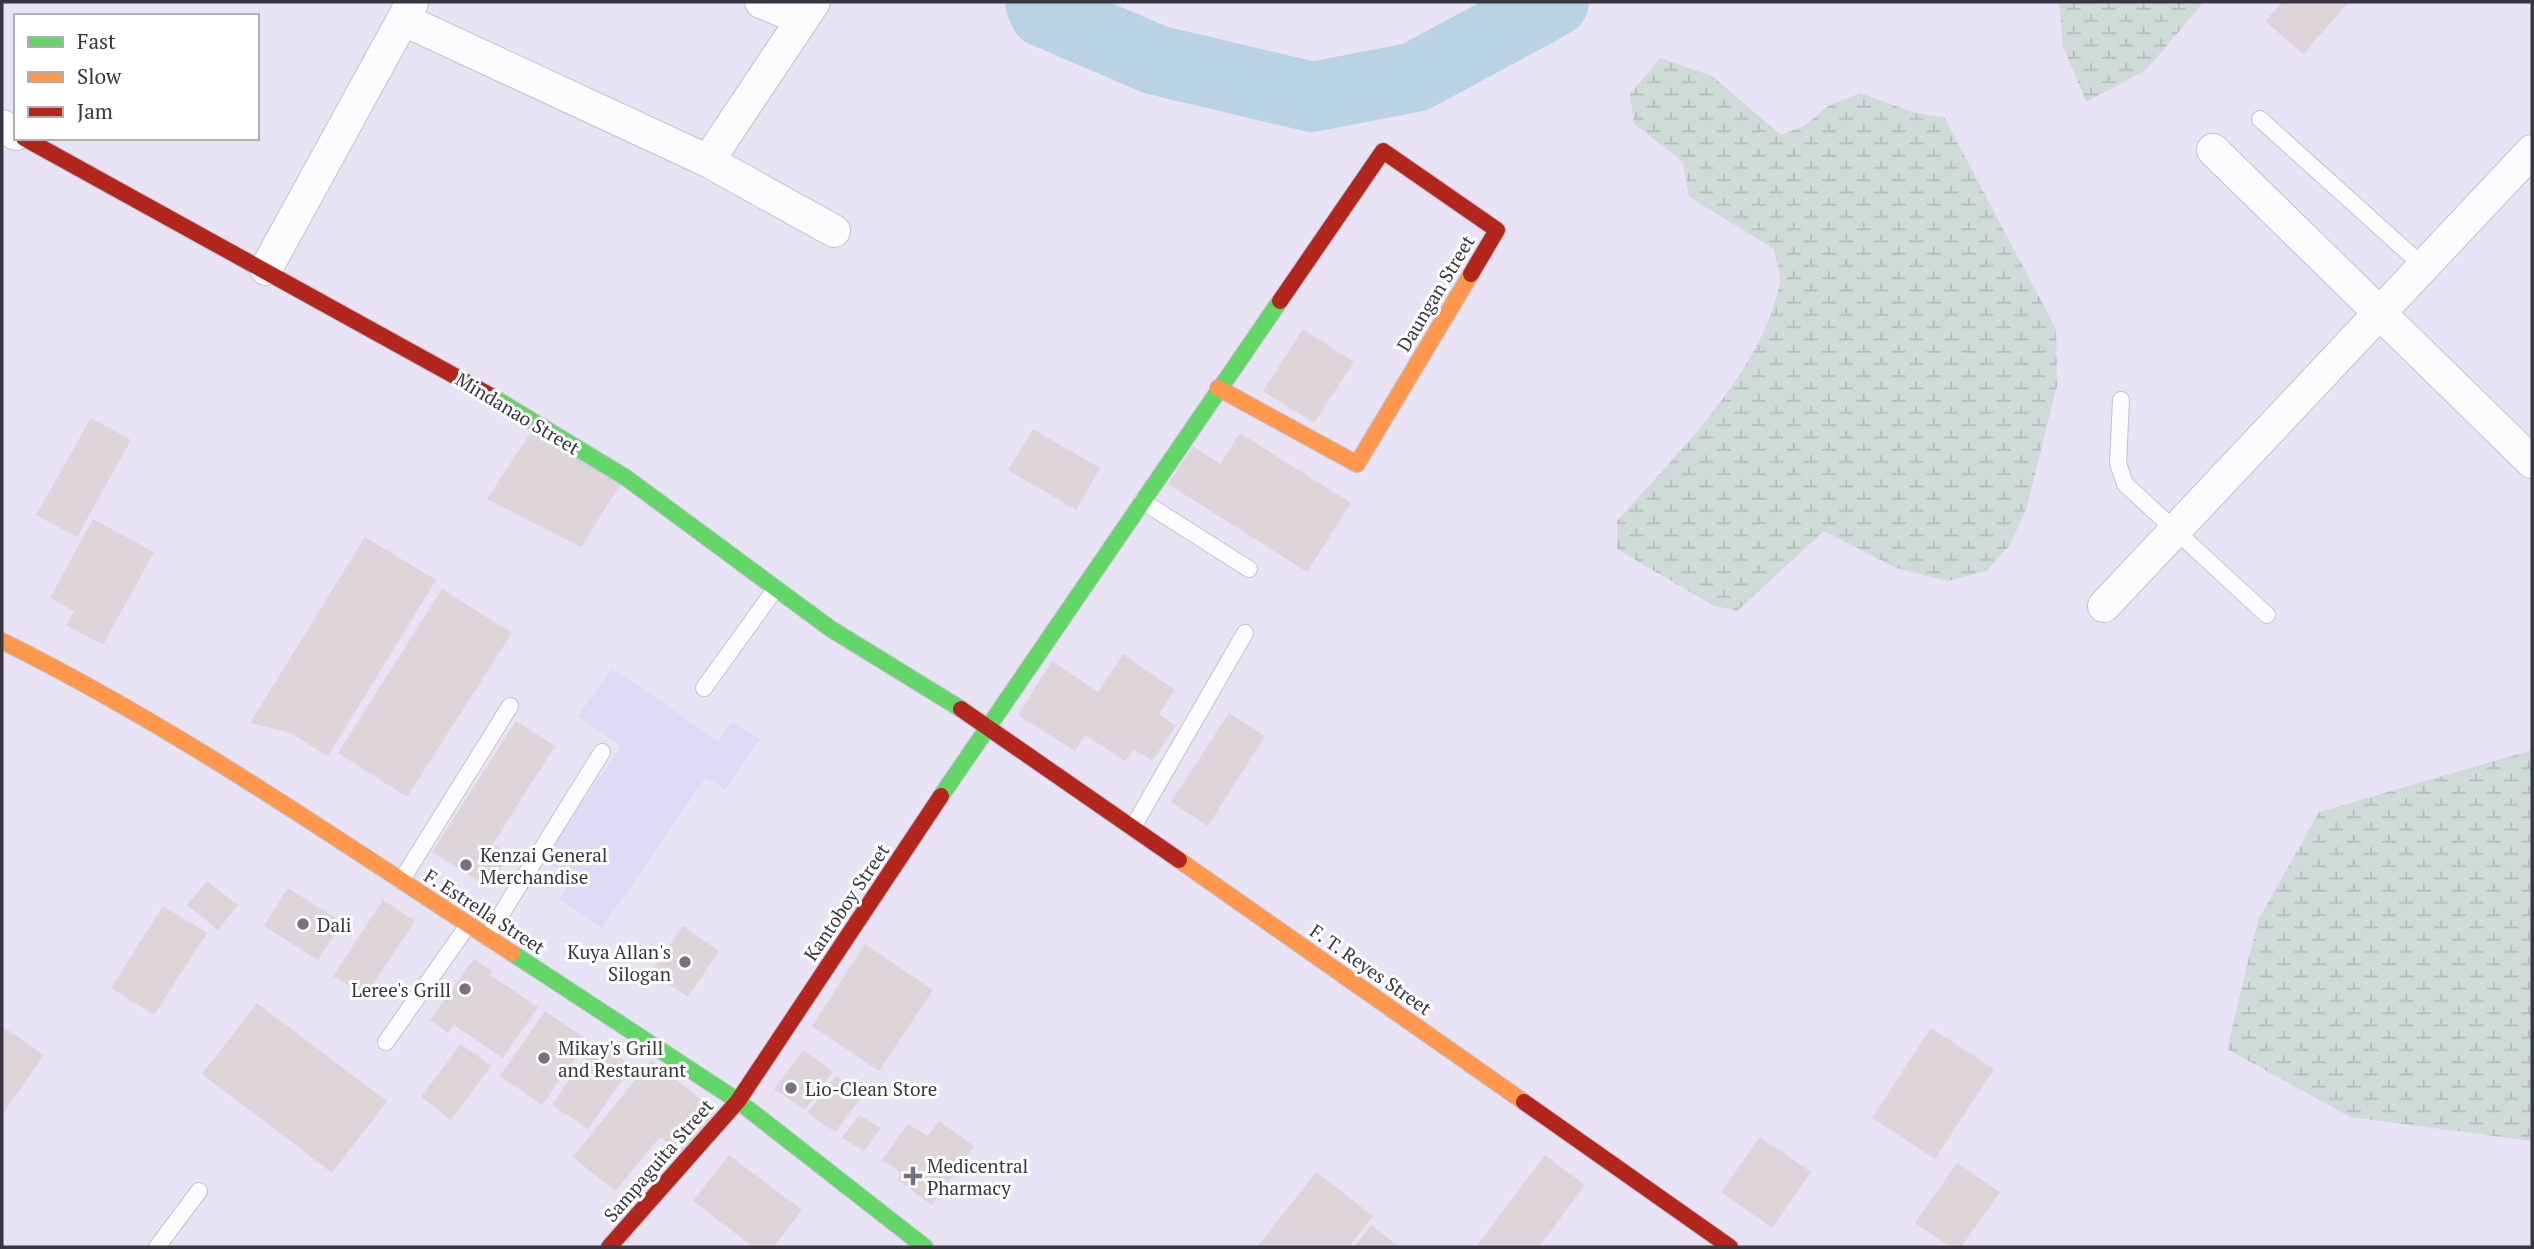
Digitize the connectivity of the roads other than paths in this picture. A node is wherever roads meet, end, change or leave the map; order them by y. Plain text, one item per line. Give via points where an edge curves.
1 (761, 2) edge
2 (808, 10) edge
3 (409, 11) edge
4 (2260, 119) dead end
5 (28, 140) edge
6 (2213, 150) dead end
7 (2532, 151) edge
8 (708, 161) junction
9 (834, 231) dead end
10 (2424, 267) junction
11 (266, 269) junction
12 (2380, 313) junction
13 (1217, 388) junction
14 (2121, 400) dead end
15 (2532, 462) edge
16 (1142, 501) junction
17 (2174, 528) junction
18 (1249, 569) dead end
19 (776, 588) junction
20 (2104, 606) dead end
21 (2267, 615) dead end
22 (1245, 633) dead end
23 (2, 640) edge
24 (704, 688) dead end
25 (510, 706) dead end
26 (988, 725) junction
27 (602, 752) dead end
28 (1133, 827) junction
29 (401, 881) junction
30 (468, 925) junction
31 (487, 938) junction
32 (386, 1042) dead end
33 (738, 1101) junction
34 (200, 1191) dead end
35 (157, 1247) edge
36 (609, 1247) edge
37 (925, 1247) edge
38 (1730, 1247) edge

1 - 2 street
2 - 8 street
3 - 8 street
3 - 11 street
4 - 10 lane
5 - 11 street, Mindanao Street
6 - 12 street
7 - 10 street
8 - 9 street
10 - 12 street
11 - 19 street, Mindanao Street via 625,477
12 - 15 street
12 - 17 street
13 - 13 street, Daungan Street via 1357,464 1497,230 1383,151
13 - 16 street, Daungan Street
14 - 17 lane via 2118,463 2125,484
16 - 18 lane
16 - 26 street, Daungan Street
17 - 20 street
17 - 21 lane
19 - 24 lane
19 - 26 street, Mindanao Street via 831,629
22 - 28 lane
23 - 29 street, F. Estrella Street via 82,682
25 - 29 lane
26 - 28 street, F. T. Reyes Street
26 - 33 street, Kantoboy Street
27 - 31 lane
28 - 38 street, F. T. Reyes Street
29 - 30 street, F. Estrella Street
30 - 31 street, F. Estrella Street
30 - 32 lane
31 - 33 street, F. Estrella Street
33 - 36 street, Sampaguita Street
33 - 37 street, F. Estrella Street
34 - 35 lane

